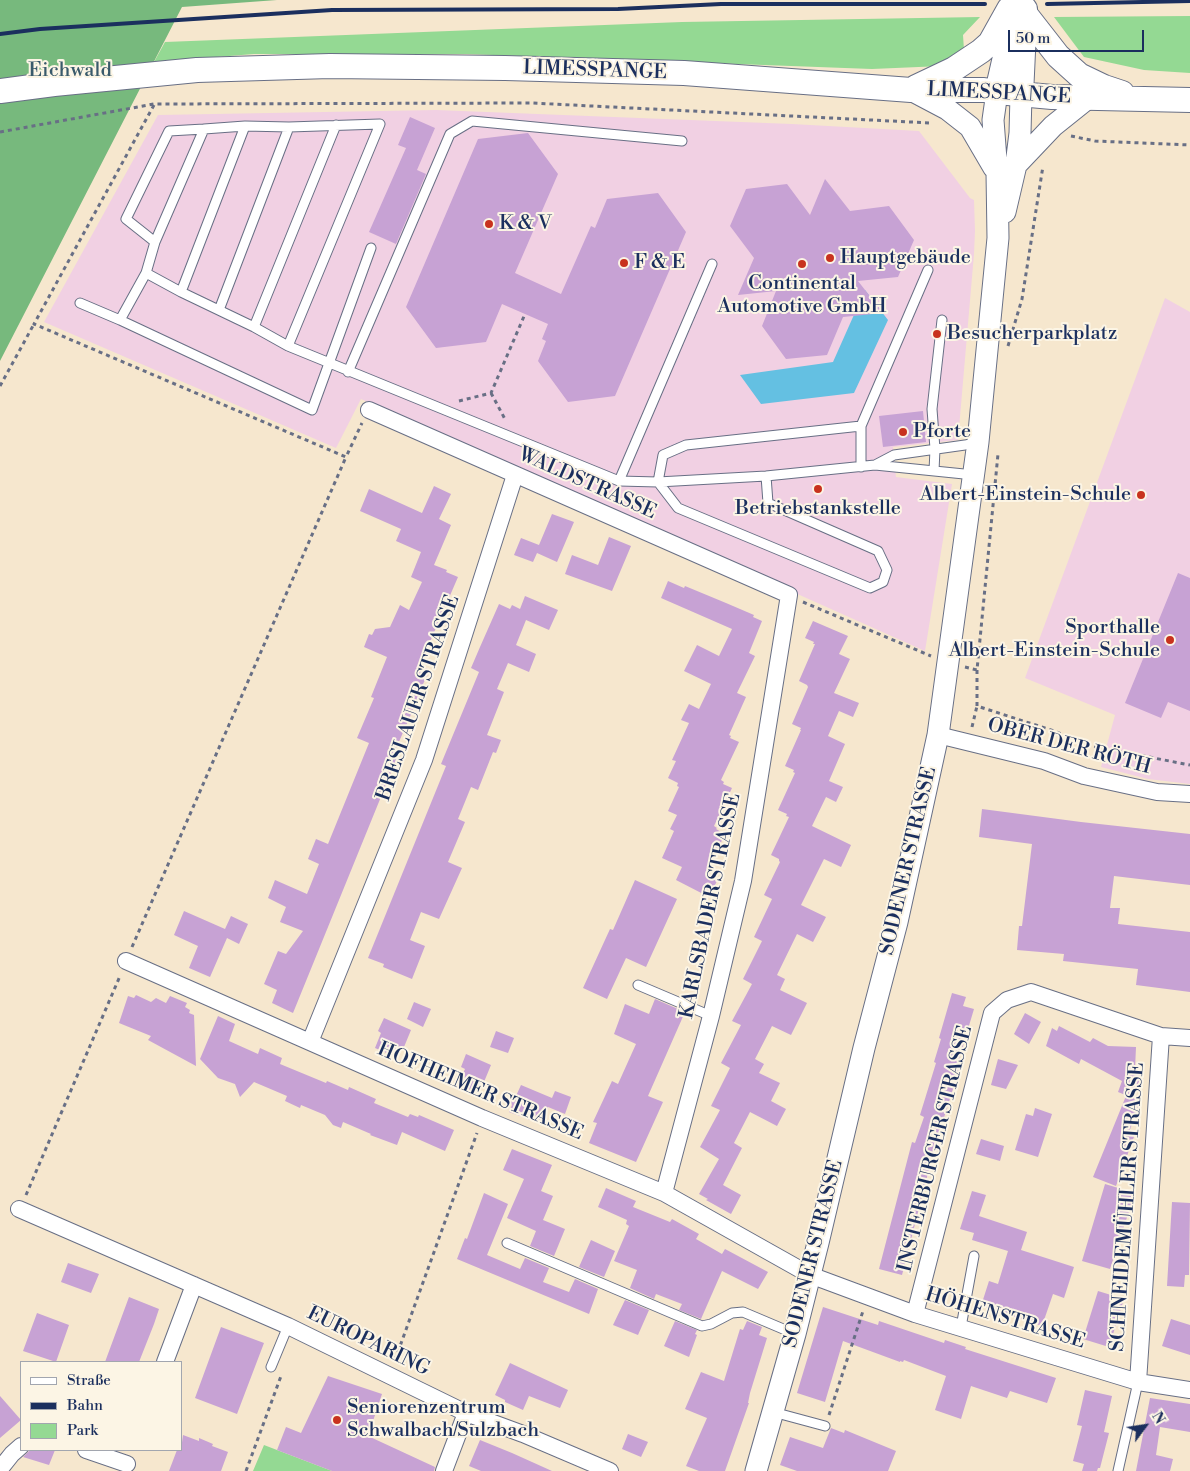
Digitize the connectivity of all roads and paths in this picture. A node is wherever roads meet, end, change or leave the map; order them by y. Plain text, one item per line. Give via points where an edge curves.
1 (1017, 6) edge
2 (911, 90) junction
3 (0, 91) edge
4 (997, 92) junction
5 (1021, 95) junction
6 (1138, 97) junction
7 (1088, 98) junction
8 (1190, 100) edge
9 (336, 125) junction
10 (245, 126) junction
11 (1053, 126) junction
12 (289, 127) junction
13 (939, 127) dead end
14 (204, 129) junction
15 (0, 132) edge
16 (682, 142) dead end
17 (1190, 145) edge
18 (1044, 158) dead end
19 (1006, 169) junction
20 (155, 242) junction
21 (371, 248) dead end
22 (712, 264) dead end
23 (928, 270) dead end
24 (146, 273) junction
25 (181, 292) junction
26 (80, 303) dead end
27 (219, 310) junction
28 (525, 314) dead end
29 (120, 320) junction
30 (942, 320) dead end
31 (34, 324) dead end
32 (254, 327) junction
33 (288, 346) junction
34 (1007, 356) dead end
35 (330, 364) junction
36 (348, 372) junction
37 (0, 386) edge
38 (491, 393) junction
39 (437, 408) junction
40 (369, 410) dead end
41 (861, 426) junction
42 (516, 439) junction
43 (978, 442) junction
44 (935, 449) junction
45 (998, 454) dead end
46 (346, 457) dead end
47 (875, 465) junction
48 (861, 467) junction
49 (934, 471) junction
50 (514, 475) junction
51 (974, 475) junction
52 (766, 476) junction
53 (619, 480) junction
54 (658, 482) junction
55 (789, 595) junction
56 (949, 664) junction
57 (977, 670) junction
58 (977, 706) junction
59 (938, 734) junction
60 (969, 742) junction
61 (1190, 766) edge
62 (1190, 794) edge
63 (126, 961) junction
64 (638, 985) dead end
65 (711, 1016) junction
66 (1161, 1036) junction
67 (1190, 1038) edge
68 (310, 1042) junction
69 (482, 1118) junction
70 (664, 1193) junction
71 (20, 1210) joint
72 (507, 1243) dead end
73 (974, 1256) dead end
74 (810, 1275) junction
75 (194, 1285) junction
76 (868, 1296) junction
77 (915, 1314) junction
78 (288, 1326) junction
79 (961, 1327) junction
80 (795, 1334) junction
81 (165, 1361) edge
82 (271, 1367) dead end
83 (284, 1368) dead end
84 (389, 1375) junction
85 (1138, 1382) junction
86 (1190, 1390) edge
87 (773, 1412) junction
88 (466, 1414) junction
89 (825, 1426) joint
90 (20, 1447) edge
91 (90, 1451) edge
92 (131, 1462) edge
93 (0, 1469) edge
94 (246, 1471) edge
95 (444, 1471) edge
96 (610, 1471) edge
97 (756, 1471) edge
98 (1118, 1471) edge

1 - 2 main road via 981,51 954,69
1 - 4 main road
1 - 5 main road, SODENER STRASSE
1 - 6 main road via 1058,56 1079,75 1104,87
2 - 3 main road, LIMESSPANGE via 684,74 330,66 197,70
2 - 4 main road, LIMESSPANGE
2 - 19 street via 947,109 970,128
4 - 5 main road, LIMESSPANGE
4 - 19 street, SODENER STRASSE via 993,120
5 - 7 main road, LIMESSPANGE
5 - 19 street, SODENER STRASSE via 1020,132
6 - 7 main road, LIMESSPANGE
6 - 8 main road, LIMESSPANGE
7 - 11 street
9 - 12 lane
9 - 32 lane
9 - 33 lane via 380,124
10 - 12 lane
10 - 14 lane
10 - 25 lane
11 - 17 path via 1064,135 1095,141
11 - 19 street
12 - 27 lane
13 - 15 path via 932,123 532,103 154,104
14 - 20 lane
14 - 20 lane via 169,131 126,219
16 - 36 lane via 472,121 450,134
18 - 34 path via 1022,299
19 - 43 street, SODENER STRASSE
20 - 24 lane
21 - 35 lane
22 - 53 lane
23 - 41 lane
24 - 25 lane
24 - 29 lane
25 - 27 lane
26 - 29 lane
27 - 32 lane
28 - 38 path
29 - 35 lane via 312,410
30 - 44 lane via 932,409
31 - 37 path
32 - 33 lane
33 - 35 lane
35 - 36 lane
36 - 39 lane
38 - 39 path
38 - 42 path
39 - 42 lane
40 - 50 street, WALDSTRASSE
41 - 48 lane
41 - 54 lane via 686,446 663,455
42 - 53 lane
43 - 44 lane
43 - 51 street, SODENER STRASSE
44 - 47 lane via 891,456
44 - 49 lane
45 - 57 path
46 - 63 path
47 - 48 lane
47 - 49 lane
48 - 52 lane
49 - 51 lane
50 - 55 street, WALDSTRASSE
50 - 68 street, BRESLAUER STRASSE via 424,760
51 - 56 street, SODENER STRASSE
52 - 54 lane
52 - 54 lane via 768,503 878,551 887,570 883,582 870,588 678,508
53 - 54 lane
55 - 56 path
55 - 65 street, KARLSBADER STRASSE via 743,881
56 - 57 path
56 - 59 street, SODENER STRASSE
57 - 58 path
58 - 60 path
58 - 61 path via 1054,730 1092,746
59 - 60 street, OBER DER RÖTH
59 - 74 street, SODENER STRASSE via 897,922
60 - 62 street, OBER DER RÖTH via 1044,761 1084,776 1157,792
63 - 68 street, HOFHEIMER STRASSE
63 - 71 path
64 - 65 lane
65 - 70 street, KARLSBADER STRASSE
66 - 67 street
66 - 77 street, INSTERBURGER STRASSE via 1031,992 1007,1000 992,1013
66 - 85 street, SCHNEIDEMÜHLER STRASSE
68 - 69 street, HOFHEIMER STRASSE
69 - 70 street, HOFHEIMER STRASSE
69 - 84 path
70 - 74 street, HOFHEIMER STRASSE
71 - 75 street, EUROPARING
72 - 80 lane via 702,1326 732,1313 743,1312
73 - 79 lane
74 - 76 street, HÖHENSTRASSE
74 - 80 street, SODENER STRASSE
75 - 78 street, EUROPARING
75 - 81 street
76 - 77 street, HÖHENSTRASSE
76 - 89 path
77 - 79 street, HÖHENSTRASSE
78 - 82 lane
78 - 84 street, EUROPARING
79 - 85 street, HÖHENSTRASSE
80 - 87 street, SODENER STRASSE
83 - 94 path
84 - 88 street, EUROPARING
85 - 86 street, HÖHENSTRASSE
85 - 98 lane
87 - 89 lane
87 - 97 street, SODENER STRASSE
88 - 95 street
88 - 96 street, EUROPARING
90 - 93 street
91 - 92 street

